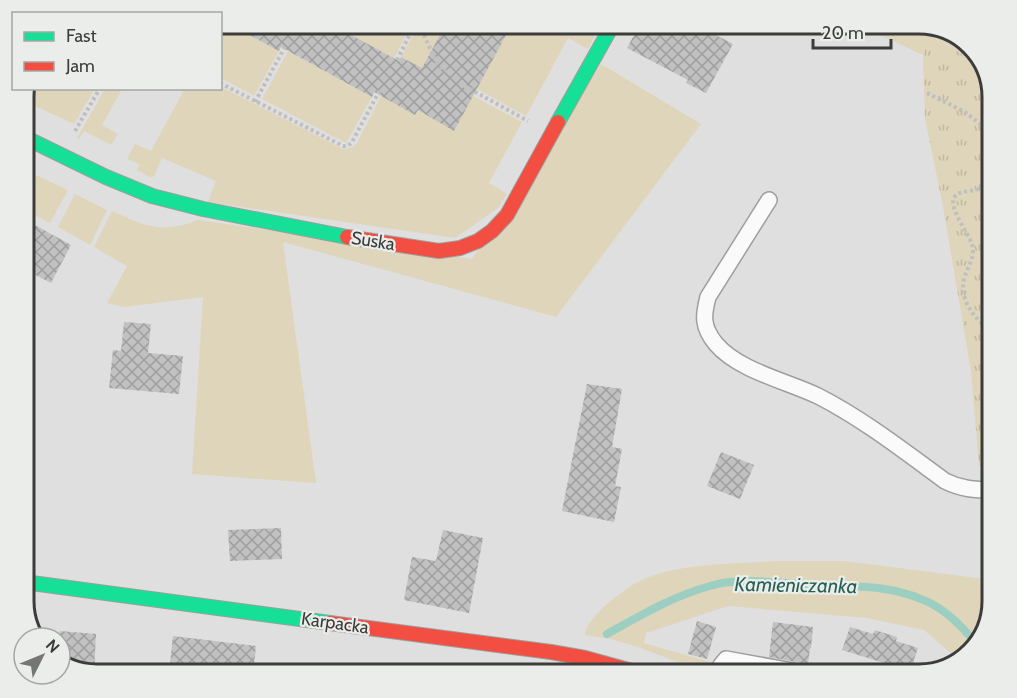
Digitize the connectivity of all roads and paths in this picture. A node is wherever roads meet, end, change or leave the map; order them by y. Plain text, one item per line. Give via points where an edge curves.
1 (411, 34) edge
2 (422, 34) edge
3 (607, 34) edge
4 (286, 45) dead end
5 (397, 60) dead end
6 (446, 71) dead end
7 (459, 83) dead end
8 (222, 84) edge
9 (99, 90) edge
10 (380, 90) dead end
11 (927, 93) dead end
12 (255, 102) junction
13 (982, 125) edge
14 (552, 134) junction
15 (35, 142) edge
16 (62, 155) junction
17 (982, 188) edge
18 (769, 200) dead end
19 (982, 324) edge
20 (982, 490) edge
21 (35, 583) edge
22 (607, 664) edge
23 (722, 664) edge
24 (754, 664) edge

1 - 5 path
2 - 6 path via 437,64
3 - 14 street, Suska
4 - 12 path
7 - 14 path
8 - 12 path
9 - 16 path
10 - 12 path via 348,146
11 - 13 path
14 - 16 street, Suska via 496,230 471,245 439,251 203,209 152,196
15 - 16 street, Suska
17 - 19 path via 960,192 953,201 974,256 964,279 965,296 973,316
18 - 20 lane via 708,297 703,315 717,345 730,357 850,414 950,484
21 - 22 street, Karpacka via 551,652
23 - 24 lane via 726,659

